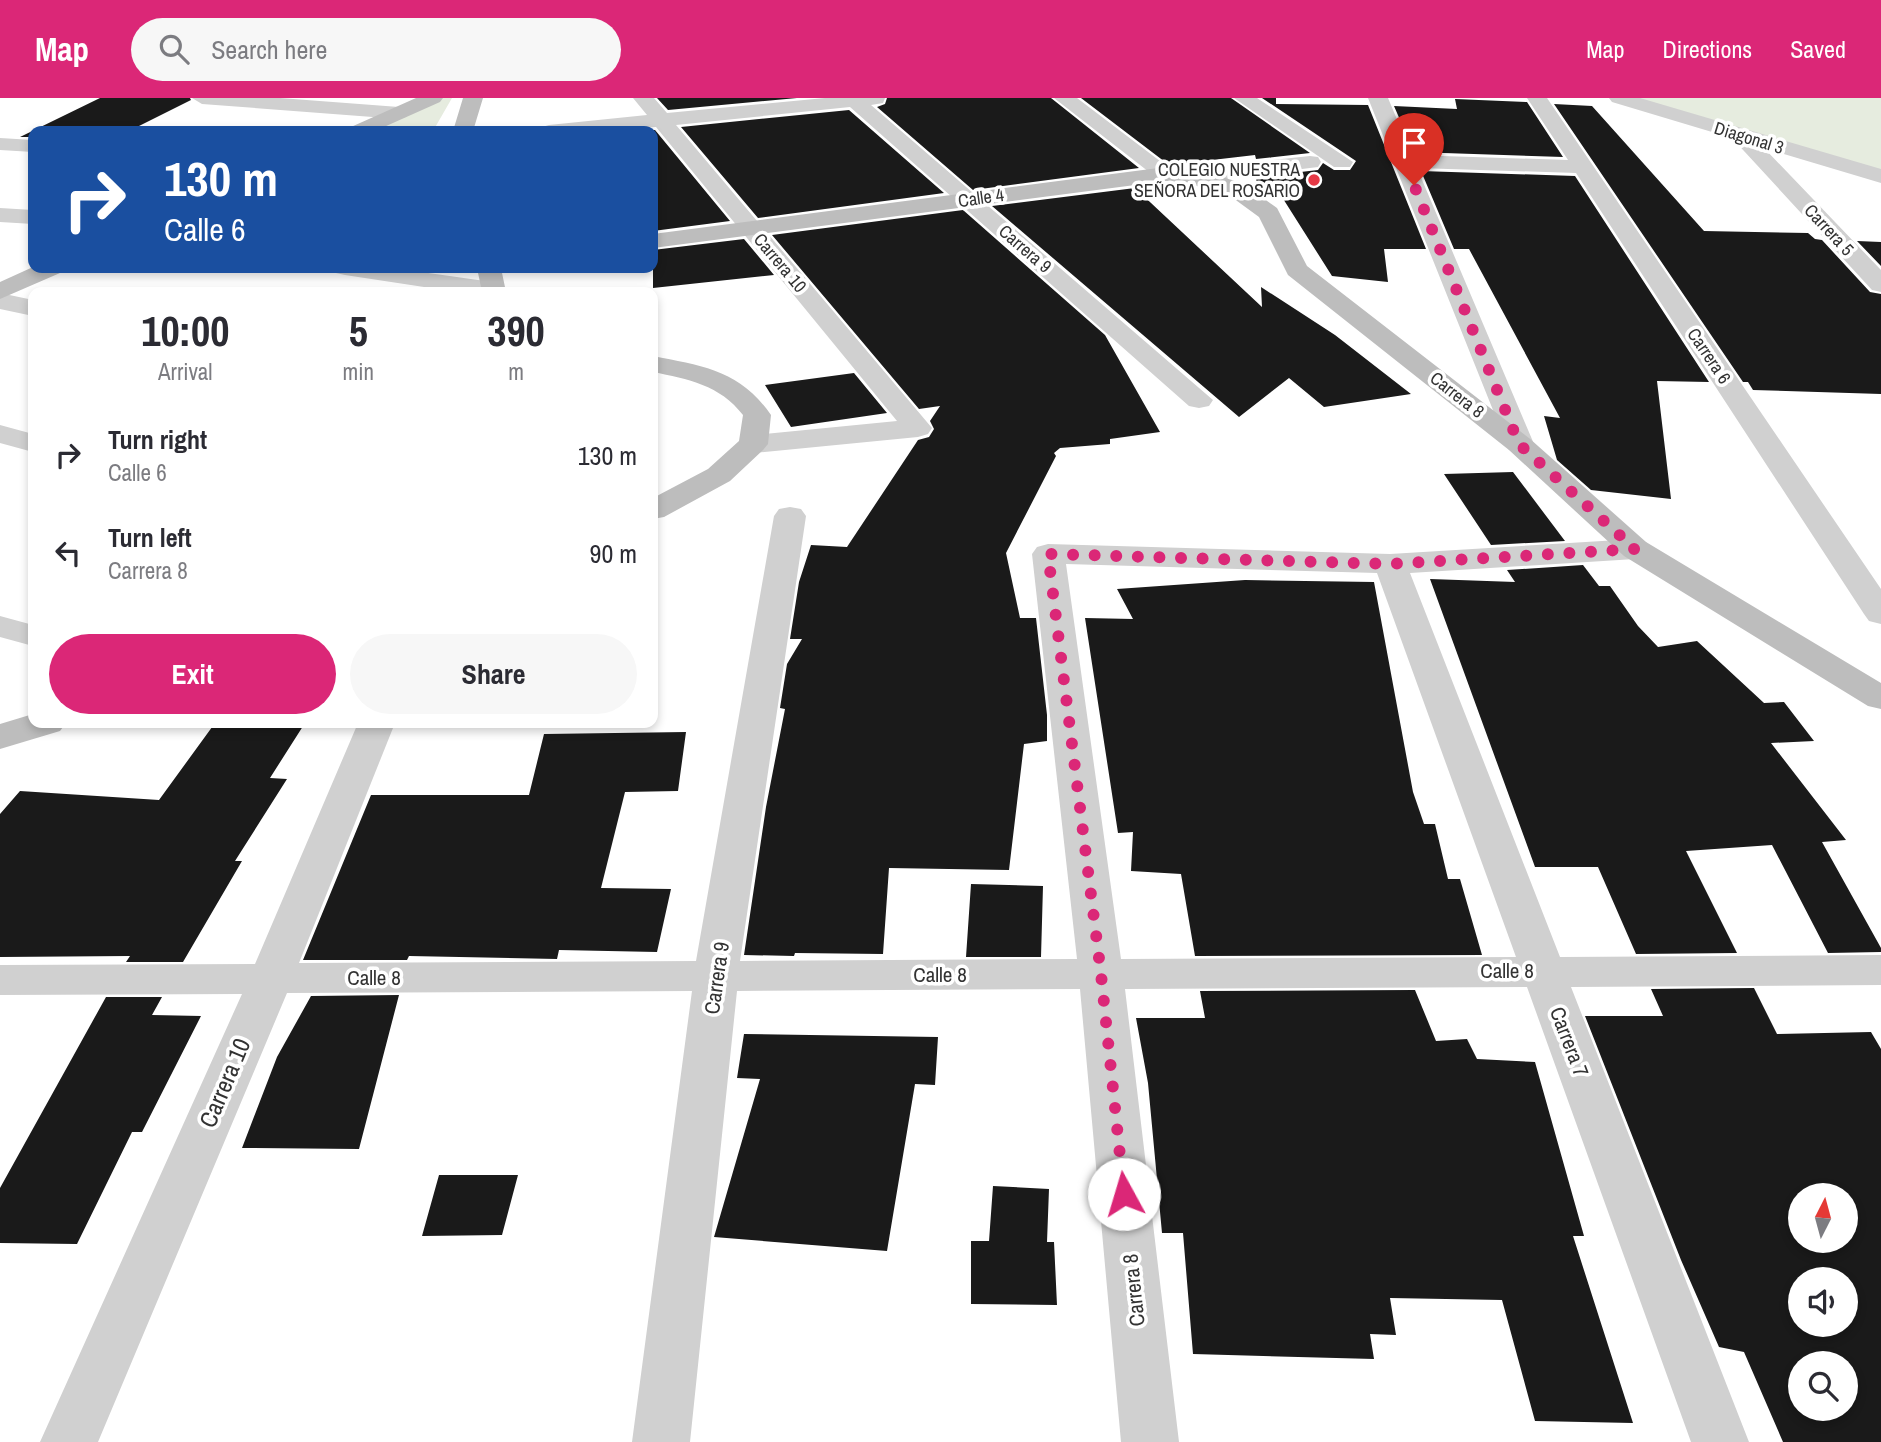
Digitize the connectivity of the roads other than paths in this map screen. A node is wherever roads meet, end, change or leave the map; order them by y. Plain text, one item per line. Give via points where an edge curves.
1 (202, 98) edge
2 (433, 98) edge
3 (472, 98) edge
4 (643, 98) edge
5 (885, 98) edge
6 (1064, 98) edge
7 (1244, 98) edge
8 (1378, 98) edge
9 (1537, 98) edge
10 (1619, 98) edge
11 (853, 100) edge
12 (399, 113) junction
13 (660, 119) junction
14 (369, 126) edge
15 (464, 126) edge
16 (595, 126) edge
17 (1741, 135) junction
18 (0, 144) edge
19 (28, 146) edge
20 (1310, 162) dead end
21 (1342, 162) dead end
22 (1404, 162) junction
23 (1829, 162) junction
24 (1583, 167) junction
25 (1777, 174) junction
26 (1178, 175) junction
27 (1881, 176) edge
28 (968, 200) junction
29 (0, 215) edge
30 (28, 217) edge
31 (753, 229) junction
32 (658, 241) edge
33 (39, 273) edge
34 (394, 273) edge
35 (492, 283) edge
36 (1881, 285) edge
37 (0, 290) edge
38 (0, 301) edge
39 (28, 307) edge
40 (658, 365) edge
41 (1199, 400) dead end
42 (0, 434) edge
43 (28, 442) edge
44 (753, 444) junction
45 (1519, 444) junction
46 (658, 507) edge
47 (790, 516) dead end
48 (1635, 549) junction
49 (1390, 564) junction
50 (1881, 614) edge
51 (0, 626) edge
52 (28, 634) edge
53 (1881, 699) edge
54 (28, 727) edge
55 (374, 728) edge
56 (0, 738) edge
57 (1881, 970) edge
58 (1543, 971) junction
59 (1101, 974) junction
60 (716, 976) junction
61 (271, 979) junction
62 (0, 980) edge
63 (69, 1442) edge
64 (660, 1442) edge
65 (1150, 1442) edge
66 (1720, 1442) edge

1 - 12 street
2 - 12 street
3 - 15 street
4 - 13 street, Carrera 10
5 - 11 street
6 - 26 street, Carrera 8
7 - 21 street
8 - 22 street
9 - 24 street, Carrera 6
10 - 17 street, Diagonal 3
11 - 13 street
11 - 28 street, Carrera 9
12 - 14 street
13 - 16 street
13 - 31 street, Carrera 10
17 - 23 street, Diagonal 3
17 - 25 street, Carrera 5
18 - 19 street
20 - 26 street, Calle 4
22 - 24 street
22 - 45 street
23 - 25 street
23 - 27 street, Diagonal 3
24 - 50 street, Carrera 6
25 - 36 street, Carrera 5
26 - 28 street, Calle 4
26 - 45 street, Carrera 8 via 1241,193 1269,213 1297,270
28 - 31 street, Calle 4
28 - 41 street, Carrera 9
29 - 30 street
31 - 32 street, Calle 4
31 - 44 street, Carrera 10 via 918,428
33 - 37 street
34 - 35 street
38 - 39 street
40 - 44 street via 712,377 744,396 757,415
42 - 43 street
44 - 46 street via 719,475
45 - 48 street, Carrera 8
47 - 60 street, Carrera 9
48 - 49 street
48 - 53 street, Carrera 8
49 - 58 street, Carrera 7
49 - 59 street, Carrera 8 via 1048,554
51 - 52 street
54 - 56 street
55 - 61 street, Carrera 10
57 - 58 street, Calle 8
58 - 59 street, Calle 8
58 - 66 street, Carrera 7
59 - 60 street, Calle 8
59 - 65 street, Carrera 8
60 - 61 street, Calle 8
60 - 64 street, Carrera 9
61 - 62 street, Calle 8
61 - 63 street, Carrera 10

